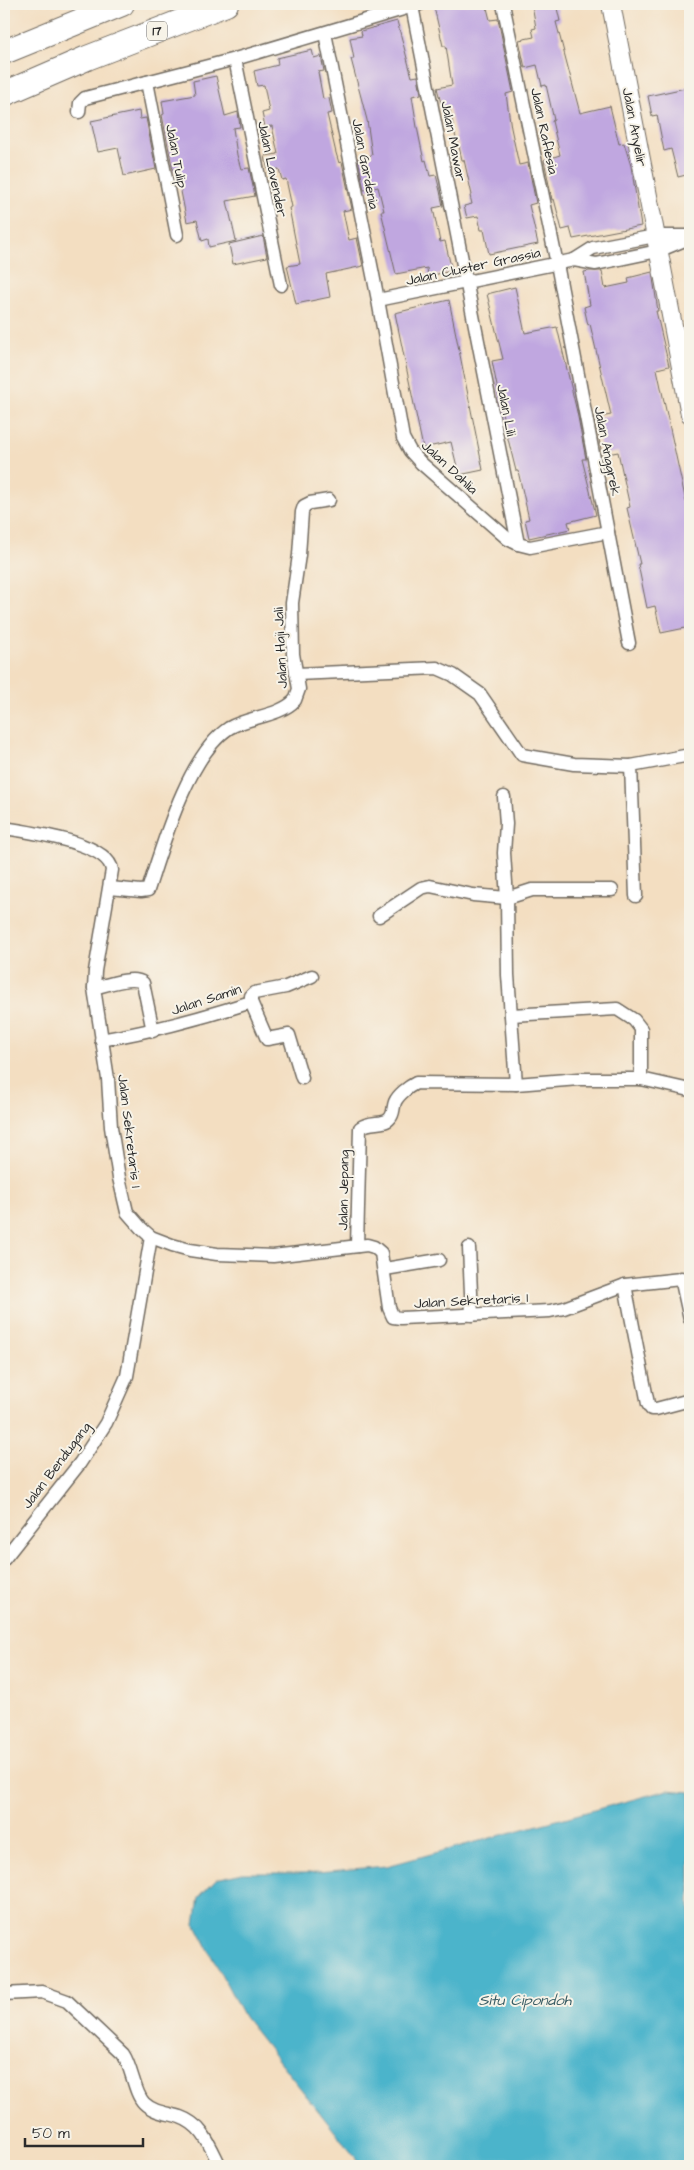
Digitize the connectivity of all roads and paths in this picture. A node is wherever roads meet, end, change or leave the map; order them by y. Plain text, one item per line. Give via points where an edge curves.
1 (226, 4) edge
2 (503, 4) edge
3 (611, 4) edge
4 (416, 5) edge
5 (114, 6) edge
6 (325, 33) junction
7 (4, 34) edge
8 (4, 52) edge
9 (235, 59) junction
10 (147, 82) junction
11 (4, 94) edge
12 (79, 112) dead end
13 (177, 235) dead end
14 (690, 237) edge
15 (657, 244) junction
16 (557, 264) junction
17 (468, 282) junction
18 (282, 285) dead end
19 (378, 300) junction
20 (690, 414) edge
21 (329, 500) dead end
22 (608, 532) junction
23 (518, 544) junction
24 (629, 643) dead end
25 (296, 674) junction
26 (690, 756) edge
27 (631, 766) junction
28 (504, 797) dead end
29 (4, 828) edge
30 (110, 888) junction
31 (612, 890) dead end
32 (636, 896) dead end
33 (508, 898) junction
34 (379, 916) dead end
35 (312, 976) dead end
36 (94, 988) junction
37 (251, 1002) junction
38 (511, 1014) junction
39 (153, 1031) junction
40 (101, 1040) junction
41 (302, 1078) dead end
42 (641, 1079) junction
43 (516, 1084) junction
44 (690, 1090) edge
45 (151, 1237) junction
46 (356, 1246) junction
47 (469, 1248) dead end
48 (439, 1260) dead end
49 (384, 1269) junction
50 (686, 1278) edge
51 (625, 1285) junction
52 (472, 1315) junction
53 (690, 1319) edge
54 (690, 1400) edge
55 (4, 1559) edge
56 (4, 1994) edge
57 (220, 2166) edge

1 - 11 highway, 17
2 - 16 street, Jalan Raflesia
3 - 15 street, Jalan Anyelir
4 - 6 street
4 - 17 street, Jalan Mawar
5 - 7 highway
5 - 8 highway
6 - 9 street
6 - 19 street, Jalan Gardenia
9 - 10 street
9 - 18 street, Jalan Lavender
10 - 12 street via 85,98 80,103
10 - 13 street, Jalan Tulip
14 - 15 street, Jalan Cluster Grassia
15 - 16 street, Jalan Cluster Grassia via 593,248 574,260
15 - 20 street, Jalan Anyelir
16 - 17 street, Jalan Cluster Grassia
16 - 22 street, Jalan Anggrek
17 - 19 street, Jalan Cluster Grassia
17 - 23 street, Jalan Lili
19 - 23 street, Jalan Dahlia via 403,438 421,464 508,539
21 - 25 street, Jalan Haji Jali via 310,503 302,512 292,603
22 - 23 street via 530,547
22 - 24 street, Jalan Anggrek
25 - 27 street via 436,668 453,675 480,694 522,755 574,764
25 - 30 street, Jalan Haji Jali via 299,689 293,702 230,728 212,744 172,815 148,890
26 - 27 street
27 - 32 street
28 - 33 street
29 - 30 street, Jalan Sekretaris 1 via 62,840 103,856 112,864
30 - 36 street, Jalan Sekretaris 1
31 - 33 street via 532,890
33 - 34 street via 430,886 421,888
33 - 38 street
35 - 37 street, Jalan Samin via 286,987 254,993
36 - 39 street via 140,980
36 - 40 street, Jalan Sekretaris 1
37 - 39 street, Jalan Samin
37 - 41 street via 267,1039 289,1035
38 - 42 street via 617,1009 634,1020 641,1030
38 - 43 street
39 - 40 street, Jalan Samin
40 - 45 street, Jalan Sekretaris 1 via 114,1144 127,1212
42 - 43 street
42 - 44 street
43 - 46 street, Jalan Jepang via 416,1083 395,1102 389,1120 365,1124 360,1128
45 - 46 street, Jalan Sekretaris 1 via 190,1250 216,1254 273,1256
45 - 55 street, Jalan Bendugang via 127,1376 110,1415 80,1463
46 - 49 street, Jalan Sekretaris 1 via 378,1249
47 - 52 street
48 - 49 street
49 - 52 street, Jalan Sekretaris 1 via 393,1316
50 - 51 street, Jalan Sekretaris 1
50 - 53 street
51 - 52 street, Jalan Sekretaris 1 via 564,1308
51 - 54 street via 648,1404 651,1409 656,1409
56 - 57 street via 42,1992 67,2001 123,2054 144,2103 155,2110 193,2122 204,2133

